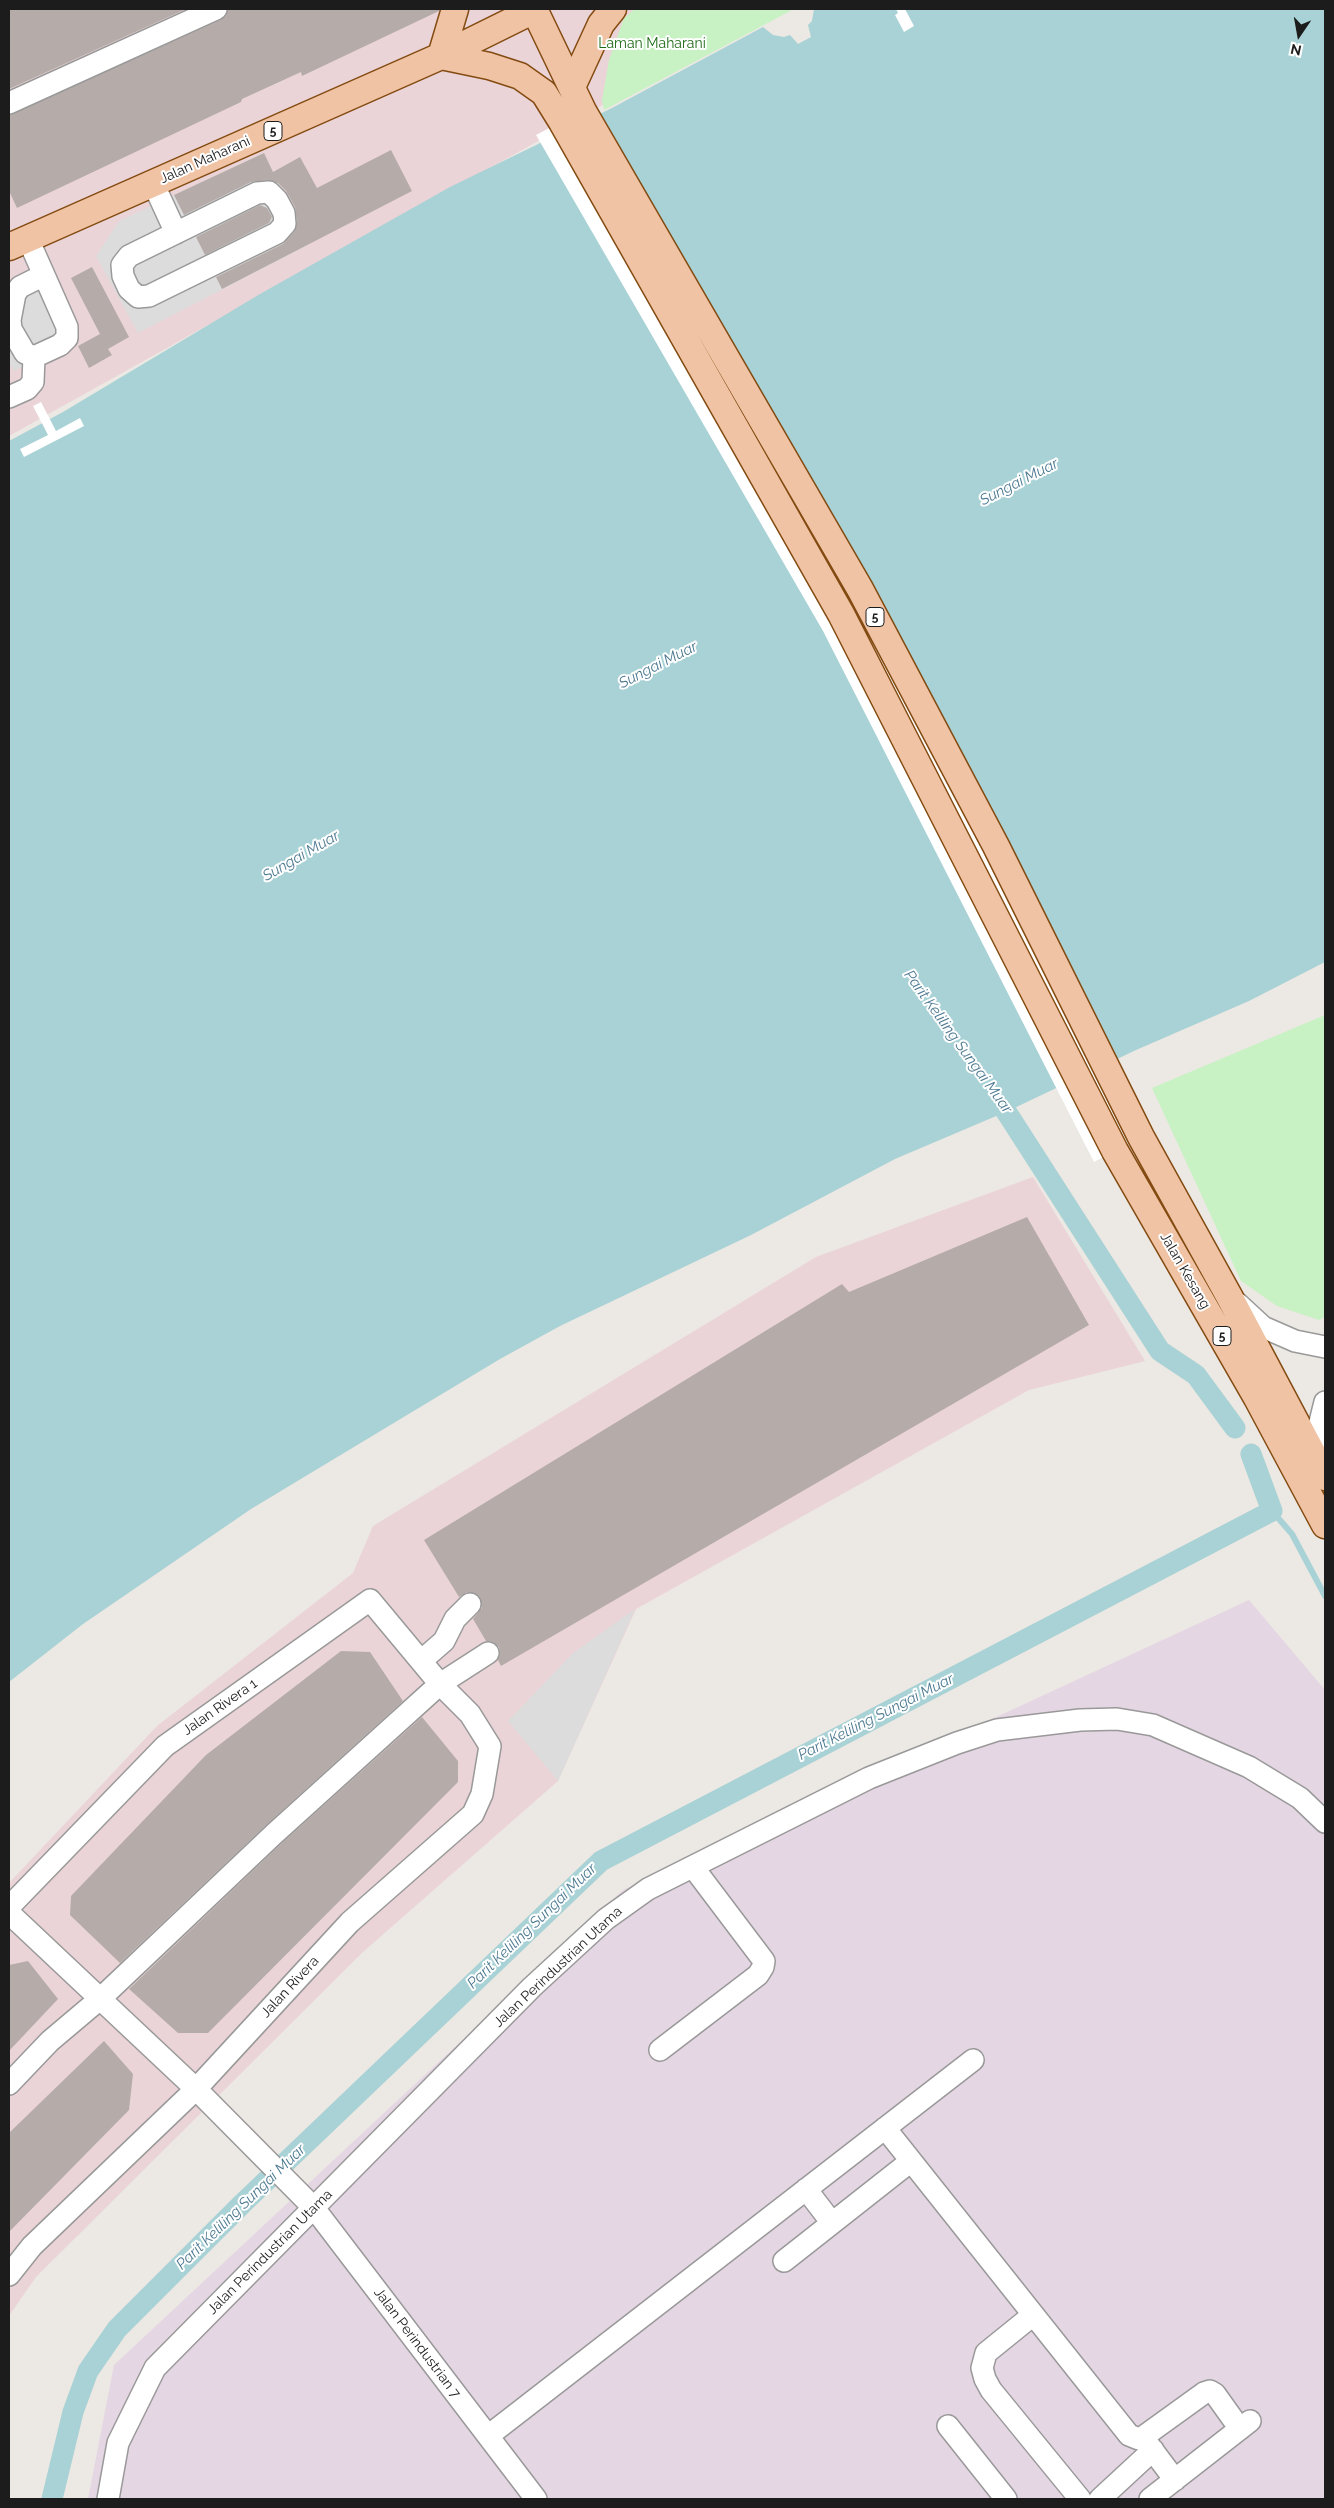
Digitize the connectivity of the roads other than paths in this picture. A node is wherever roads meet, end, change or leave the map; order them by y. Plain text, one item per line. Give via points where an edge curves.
1 (216, 9) edge
2 (455, 9) edge
3 (535, 9) edge
4 (613, 9) edge
5 (441, 56) junction
6 (572, 86) junction
7 (9, 102) edge
8 (572, 116) junction
9 (153, 184) junction
10 (176, 233) junction
11 (18, 243) edge
12 (44, 275) junction
13 (34, 357) junction
14 (9, 397) edge
15 (1230, 1296) junction
16 (1325, 1347) edge
17 (1325, 1402) edge
18 (1325, 1470) edge
19 (1325, 1477) edge
20 (1325, 1525) edge
21 (470, 1604) dead end
22 (488, 1652) dead end
23 (421, 1661) junction
24 (440, 1684) junction
25 (1325, 1822) edge
26 (693, 1867) junction
27 (9, 1907) edge
28 (9, 1913) edge
29 (102, 1998) junction
30 (660, 2050) dead end
31 (973, 2060) dead end
32 (9, 2084) edge
33 (196, 2089) junction
34 (885, 2128) junction
35 (912, 2161) junction
36 (806, 2189) junction
37 (314, 2208) junction
38 (832, 2223) junction
39 (784, 2261) dead end
40 (9, 2275) edge
41 (1033, 2315) junction
42 (948, 2426) dead end
43 (488, 2436) junction
44 (1148, 2444) junction
45 (1175, 2480) junction
46 (108, 2499) edge
47 (536, 2499) edge
48 (1006, 2499) edge
49 (1080, 2499) edge
50 (1100, 2499) edge
51 (1150, 2499) edge

1 - 7 street
2 - 5 main road
3 - 5 main road, Jalan Maharani / 5
3 - 6 main road, 5
4 - 6 main road via 601,24
5 - 8 main road, 5 via 520,76
5 - 9 main road, Jalan Maharani / 5
6 - 8 main road, 5
8 - 15 main road, Jalan Kesang / 5 via 860,589 996,846 1141,1137
8 - 20 main road, Jalan Kesang / 5 via 841,614 1115,1151 1258,1398
9 - 10 street
9 - 11 main road, Jalan Maharani / 5
10 - 10 street via 257,193 269,192 284,213 285,224 277,233 149,296 138,297 129,289 122,265 129,256
11 - 12 street
12 - 13 street via 67,327 67,338 60,346
12 - 13 street via 20,287 15,294 10,320 11,329 25,354
13 - 14 street via 33,382
15 - 16 street via 1264,1328 1295,1341
15 - 19 main road, Jalan Kesang / 5
17 - 18 street via 1318,1430
21 - 23 street via 455,1619 444,1641
22 - 24 street
23 - 24 street, Jalan Rivera 1
23 - 27 street, Jalan Rivera 1 via 370,1600 165,1746
24 - 29 street via 274,1834
24 - 33 street, Jalan Rivera via 470,1714 490,1746 482,1794 474,1814 350,1922
25 - 26 street, Jalan Perindustrian Utama via 1300,1798 1249,1768 1153,1725 1117,1719 1080,1720 997,1730 957,1743 869,1778
26 - 30 street via 764,1961 763,1967 758,1975
26 - 37 street, Jalan Perindustrian Utama via 648,1889 606,1919 532,1987
28 - 29 street, Jalan Perindustrian 7
29 - 32 street via 50,2041
29 - 33 street, Jalan Perindustrian 7
31 - 34 street
33 - 37 street, Jalan Perindustrian 7
33 - 40 street, Jalan Rivera via 32,2246
34 - 35 street
34 - 36 street
35 - 38 street
35 - 41 street
36 - 38 street
36 - 43 street
37 - 43 street, Jalan Perindustrian 7
37 - 46 street, Jalan Perindustrian Utama via 155,2368 118,2443
38 - 39 street
41 - 44 street via 1129,2435
41 - 49 street via 986,2353 982,2368 991,2390
42 - 48 street
43 - 47 street, Jalan Perindustrian 7
44 - 45 street
44 - 45 street via 1210,2391 1245,2425
44 - 50 street
45 - 51 street

